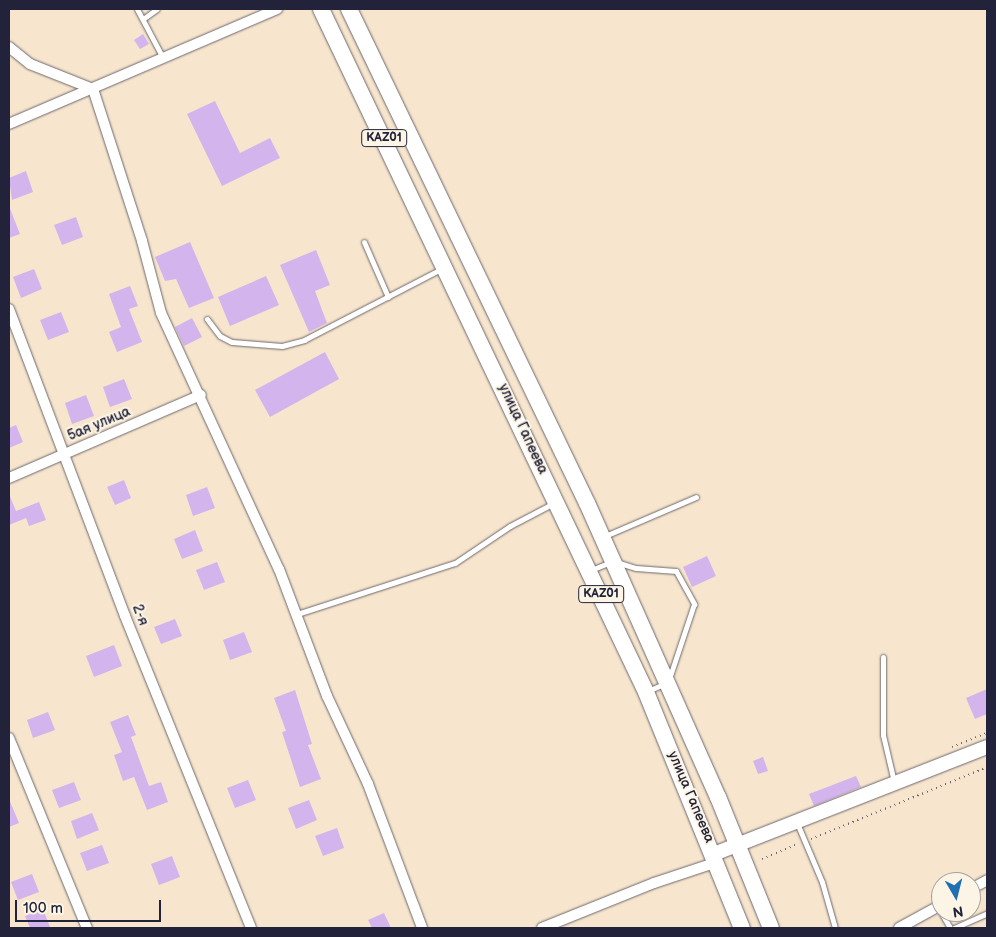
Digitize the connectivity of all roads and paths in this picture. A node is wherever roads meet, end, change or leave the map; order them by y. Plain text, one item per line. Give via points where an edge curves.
1 (137, 9) edge
2 (157, 9) edge
3 (277, 9) edge
4 (321, 9) edge
5 (350, 9) edge
6 (143, 19) junction
7 (9, 47) edge
8 (163, 58) junction
9 (93, 89) junction
10 (9, 124) edge
11 (364, 242) dead end
12 (446, 266) junction
13 (388, 298) junction
14 (9, 309) edge
15 (207, 319) dead end
16 (200, 395) junction
17 (64, 454) junction
18 (9, 478) edge
19 (696, 497) dead end
20 (557, 502) junction
21 (602, 538) junction
22 (613, 561) junction
23 (590, 571) junction
24 (297, 614) junction
25 (883, 657) dead end
26 (668, 682) junction
27 (646, 692) junction
28 (9, 738) edge
29 (987, 747) edge
30 (987, 767) edge
31 (894, 784) junction
32 (797, 822) junction
33 (737, 844) junction
34 (716, 858) junction
35 (762, 859) dead end
36 (931, 910) edge
37 (987, 913) edge
38 (87, 928) edge
39 (251, 928) edge
40 (422, 928) edge
41 (542, 928) edge
42 (742, 928) edge
43 (771, 928) edge
44 (835, 928) edge
45 (899, 928) edge
46 (952, 928) edge

1 - 6 lane
2 - 6 lane
3 - 8 street
4 - 12 highway, улица Гапеева / KАZ01
5 - 21 highway, улица Гапеева / KАZ01
6 - 8 lane
7 - 9 street via 30,64
8 - 9 street
9 - 10 street
9 - 16 street via 142,241 161,313
11 - 13 lane
12 - 13 lane
12 - 20 highway, улица Гапеева / KАZ01
13 - 15 lane via 304,340 282,346 232,342 220,336
14 - 17 street, 2-я
16 - 17 street, 5ая улица
16 - 24 street
17 - 18 street, 5ая улица
17 - 39 street, 2-я via 218,853
19 - 21 lane
20 - 23 highway, улица Гапеева / KАZ01
20 - 24 lane via 510,526 455,563
21 - 22 highway, улица Гапеева / KАZ01
22 - 23 lane
22 - 26 highway, улица Гапеева / KАZ01
22 - 26 lane via 636,568 676,571 694,604
23 - 27 highway, улица Гапеева / KАZ01
24 - 40 street via 327,696 368,784
25 - 31 lane via 883,735
26 - 27 lane
26 - 33 highway, улица Гапеева / KАZ01
27 - 34 highway, улица Гапеева / KАZ01
28 - 38 street
29 - 31 main road, улица Гапеева
30 - 35 path
31 - 32 main road, улица Гапеева
32 - 33 main road, улица Гапеева
32 - 44 lane via 822,882
33 - 34 main road, улица Гапеева
33 - 43 highway, улица Гапеева / KАZ01
34 - 41 street
34 - 42 highway, улица Гапеева / KАZ01
36 - 45 street
37 - 46 lane

